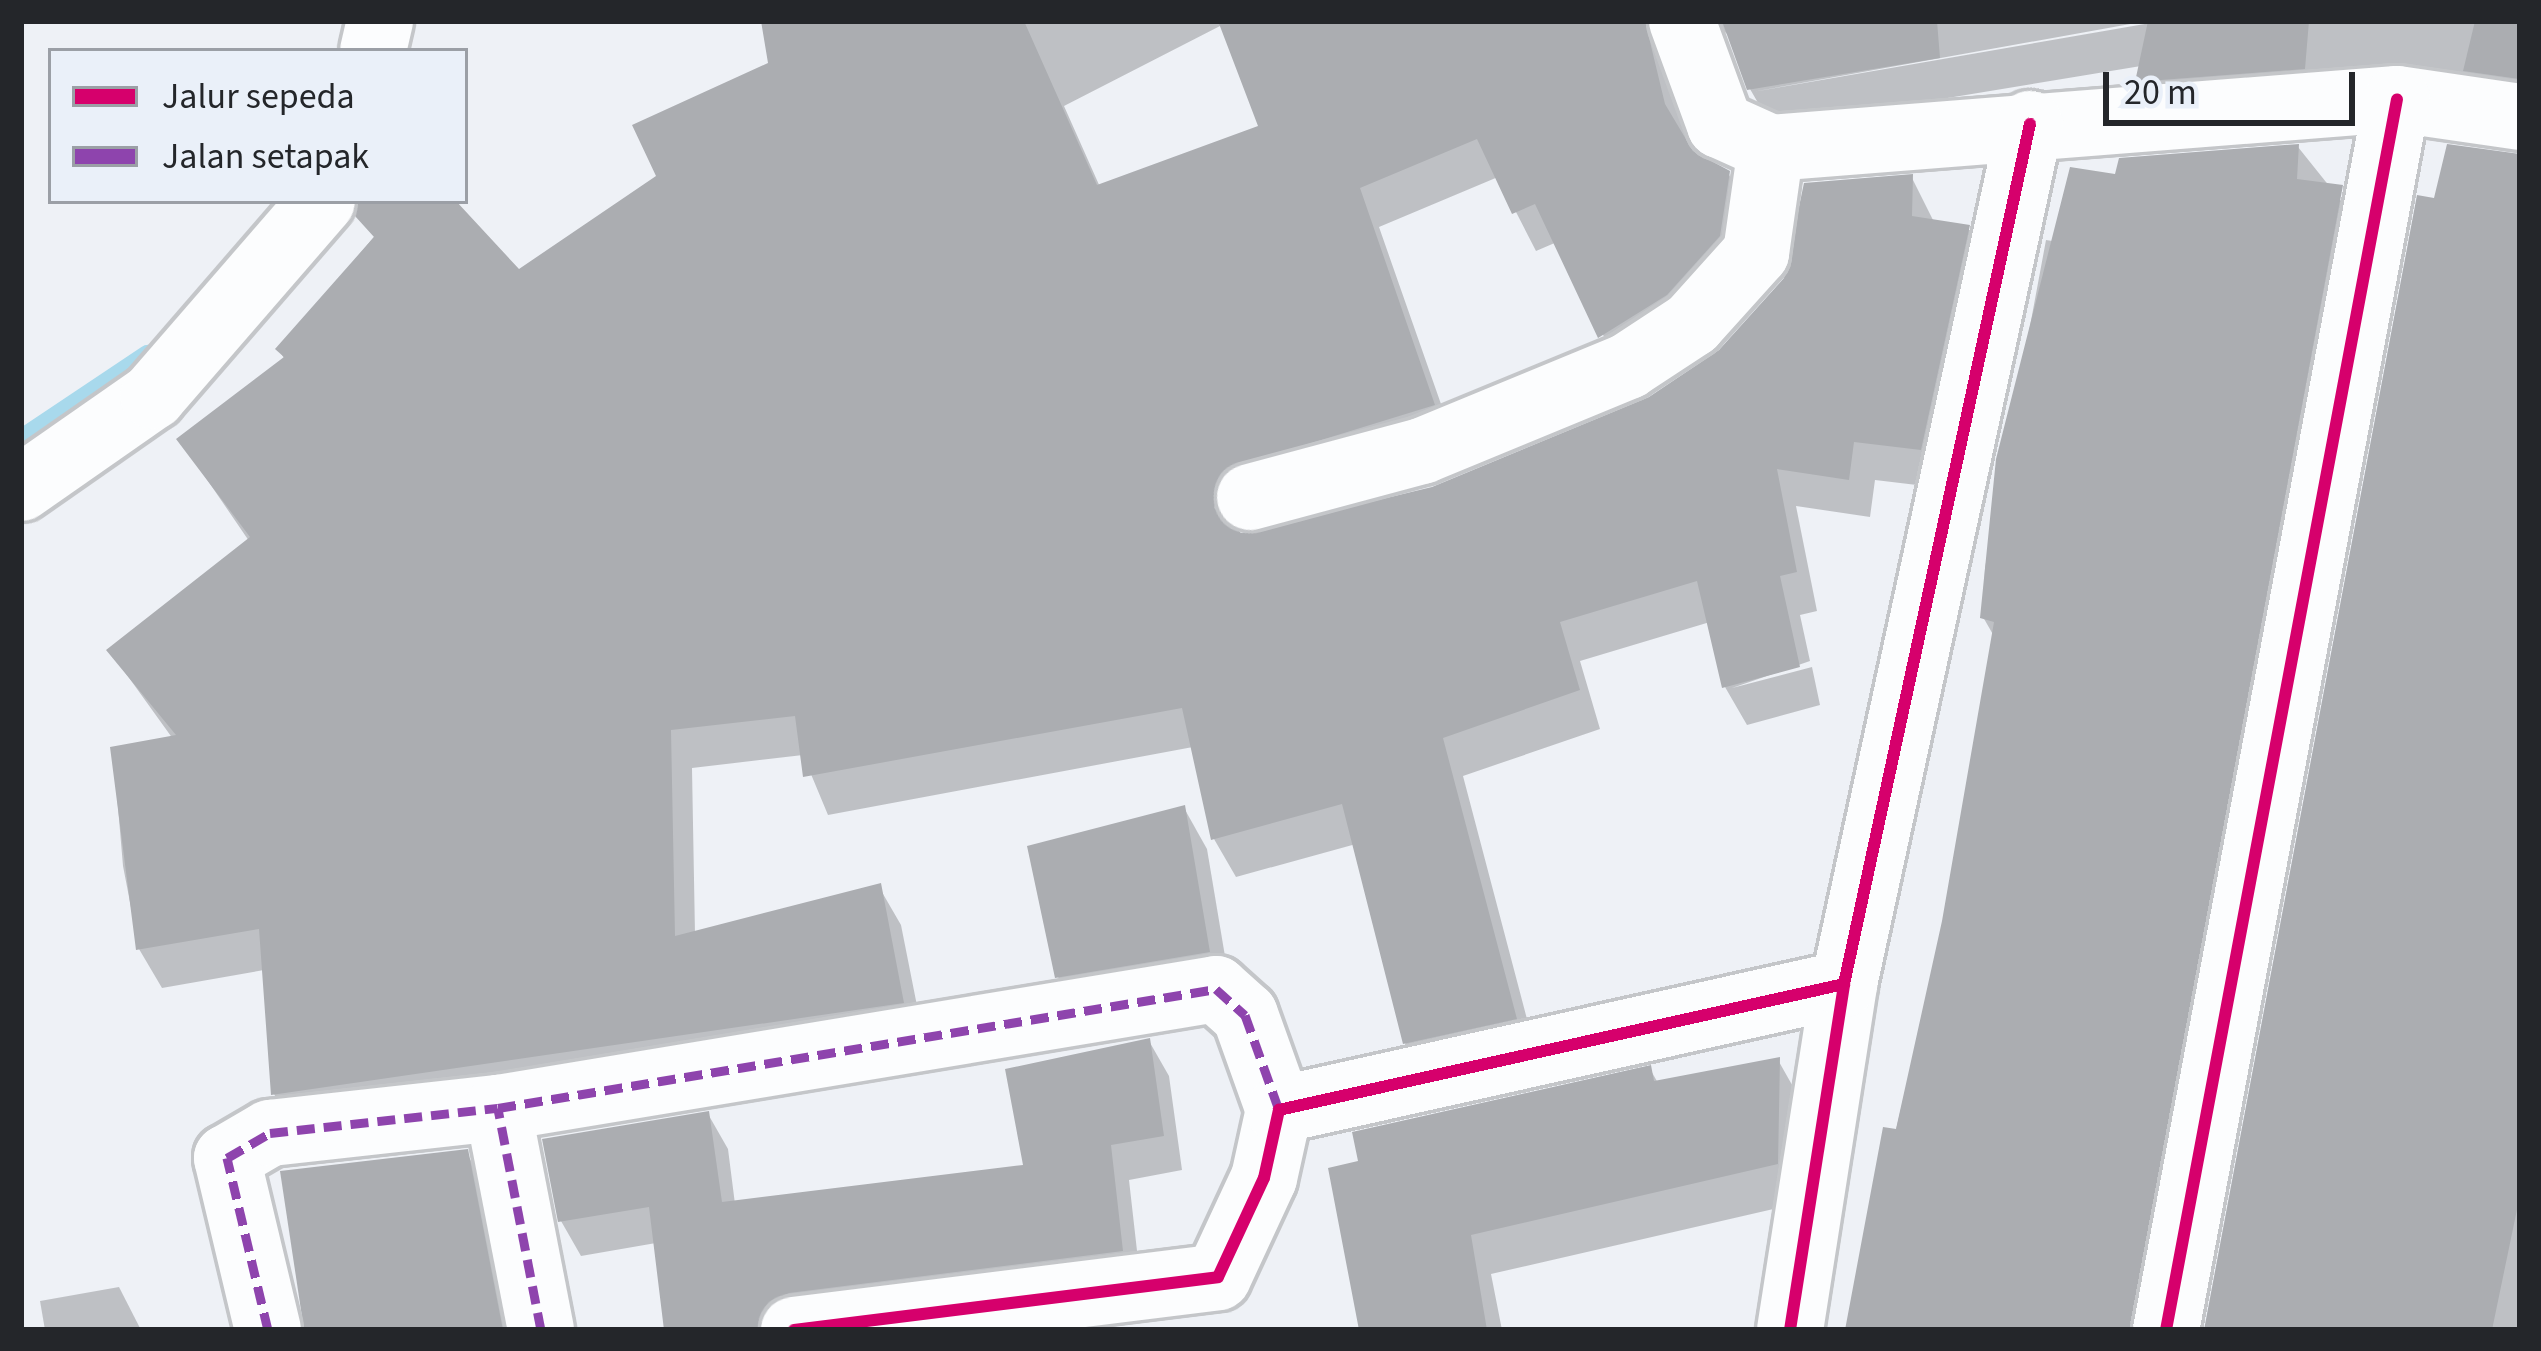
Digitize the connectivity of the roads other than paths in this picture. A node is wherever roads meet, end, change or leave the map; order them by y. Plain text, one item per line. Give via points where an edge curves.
1 (1682, 21) edge
2 (2397, 99) junction
3 (2520, 117) edge
4 (2030, 124) junction
5 (1771, 148) junction
6 (319, 204) edge
7 (21, 488) edge
8 (1250, 497) dead end
9 (1844, 984) junction
10 (498, 1108) junction
11 (1280, 1110) junction
12 (268, 1330) edge
13 (542, 1330) edge
14 (794, 1330) edge
15 (1790, 1330) edge
16 (2166, 1330) edge

1 - 5 street via 1720,125
2 - 3 street
2 - 4 street
2 - 16 street
4 - 5 street
4 - 9 street
5 - 8 street via 1756,253 1692,324 1628,366 1422,451
6 - 7 street via 153,396
9 - 11 street
9 - 15 street
10 - 11 street via 1216,989 1245,1015
10 - 12 street via 270,1133 227,1157
10 - 13 street
11 - 14 street via 1264,1178 1218,1277

